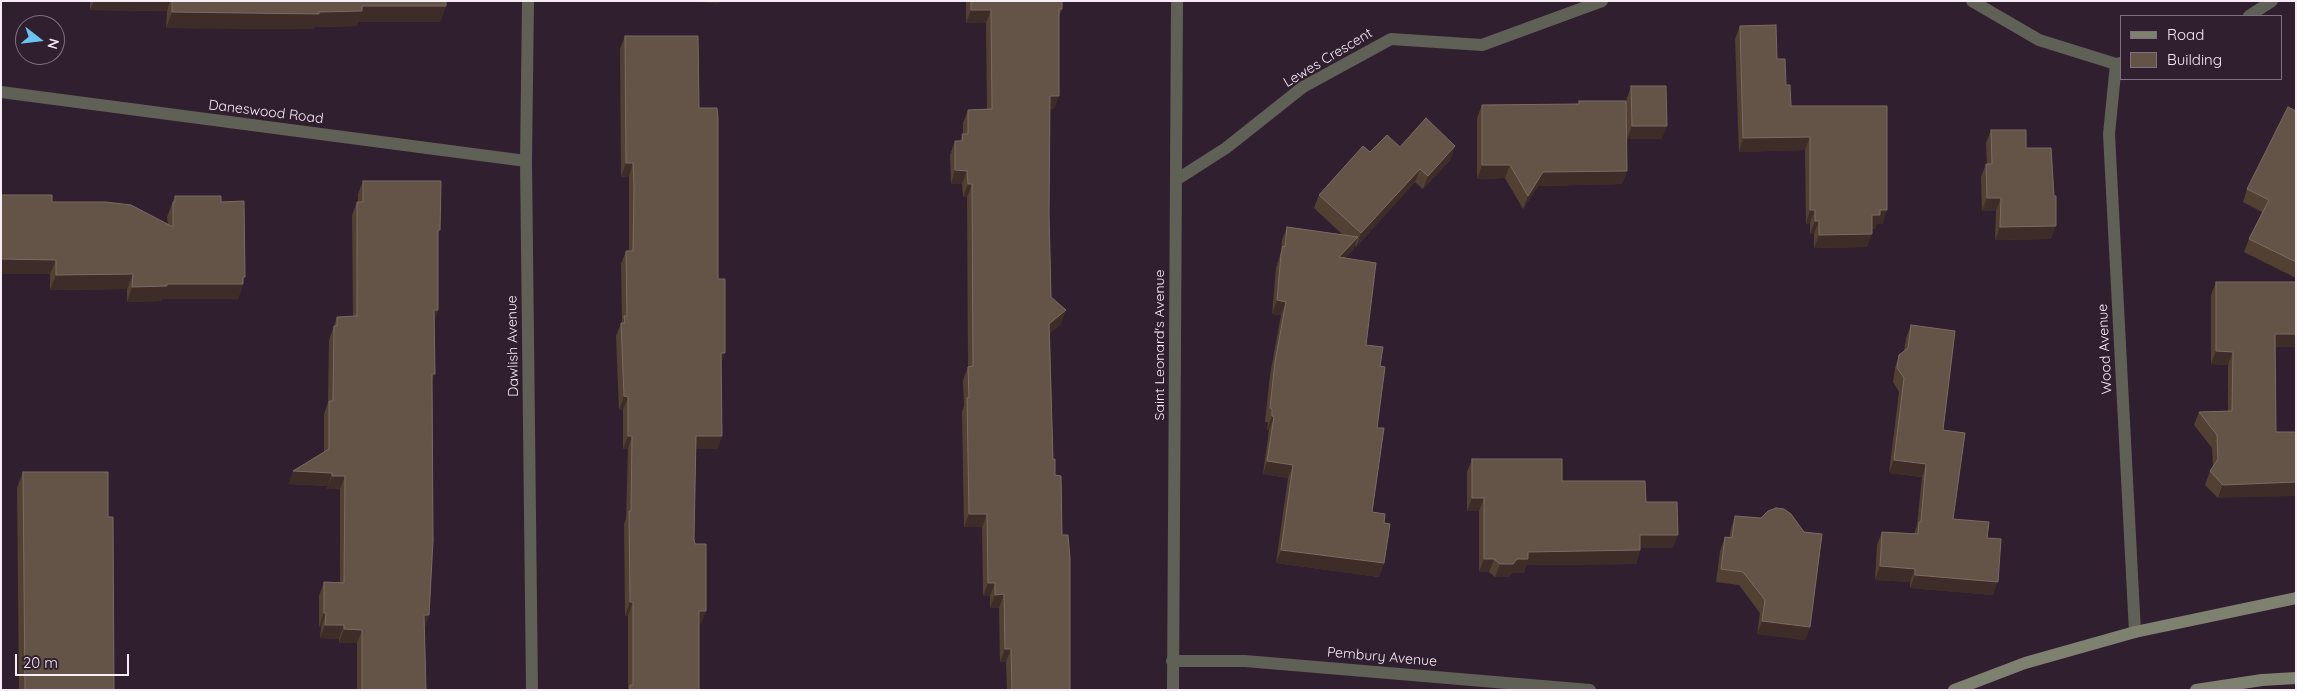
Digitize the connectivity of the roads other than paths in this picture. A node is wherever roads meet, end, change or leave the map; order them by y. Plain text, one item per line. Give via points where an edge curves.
1 (528, 1) edge
2 (1177, 1) edge
3 (1602, 1) edge
4 (1972, 1) edge
5 (2272, 1) edge
6 (2251, 15) edge
7 (2118, 63) edge
8 (1, 92) edge
9 (526, 161) junction
10 (1176, 180) junction
11 (2296, 598) edge
12 (2135, 632) junction
13 (1172, 661) junction
14 (2296, 678) edge
15 (532, 690) edge
16 (1173, 690) edge
17 (1590, 690) edge
18 (1954, 690) edge
19 (2196, 690) edge

1 - 9 street, Dawlish Avenue
2 - 10 street, Saint Leonard's Avenue
3 - 10 street, Lewes Crescent via 1482,45 1391,39 1303,87 1226,148
4 - 7 street via 2040,40
5 - 6 street
7 - 12 street, Wood Avenue via 2109,134
8 - 9 street, Daneswood Road
9 - 15 street, Dawlish Avenue
10 - 13 street, Saint Leonard's Avenue
11 - 12 main road
12 - 18 main road via 2026,663
13 - 16 street, Saint Leonard's Avenue
13 - 17 street, Pembury Avenue via 1244,661
14 - 19 main road

